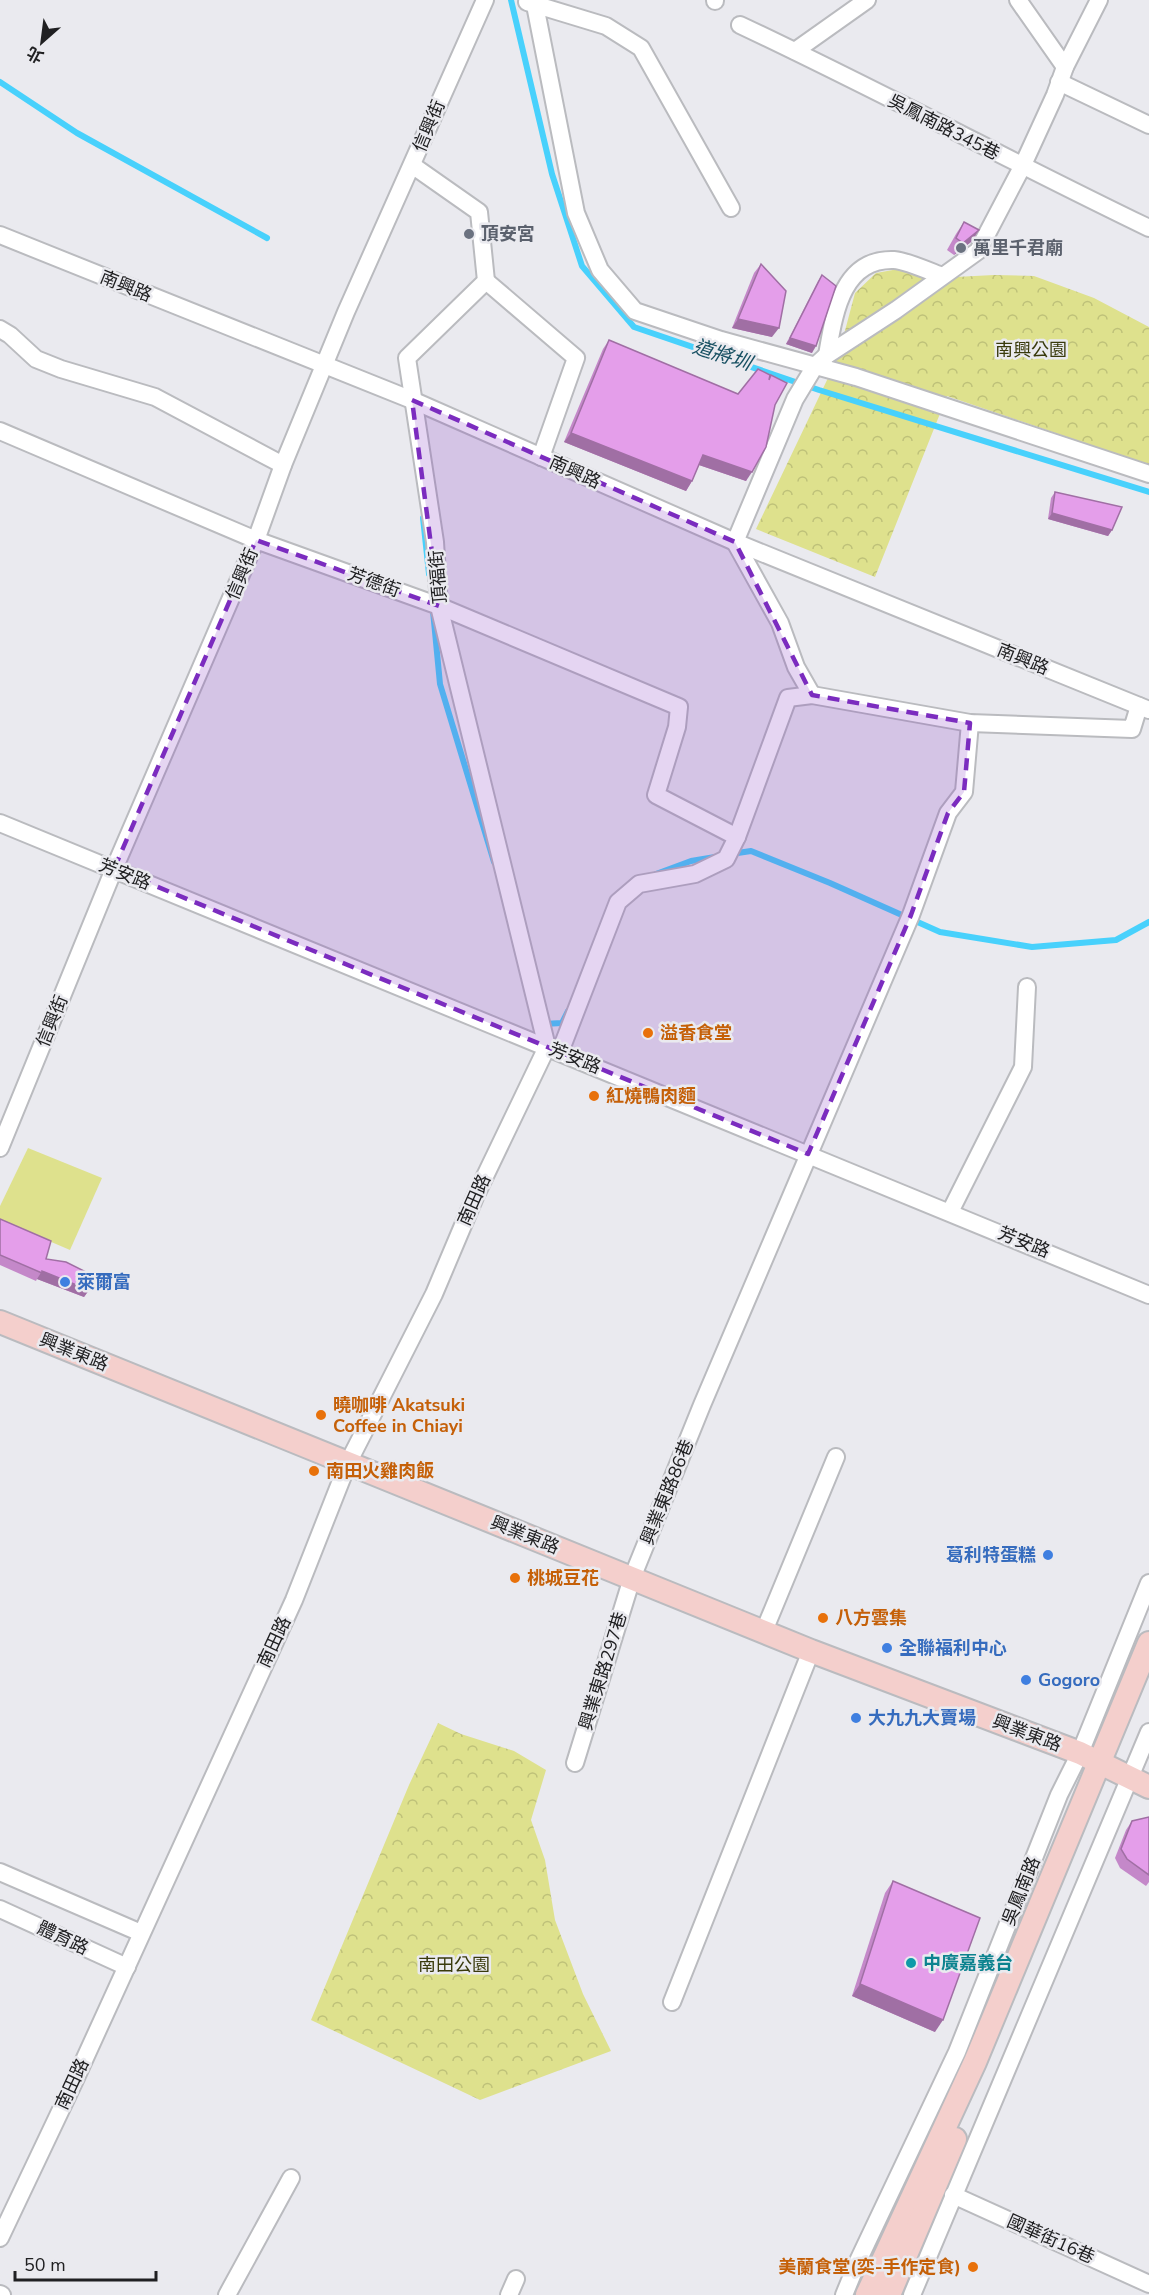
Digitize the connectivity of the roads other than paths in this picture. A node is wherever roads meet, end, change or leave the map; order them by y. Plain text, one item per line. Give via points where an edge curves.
1 (485, 0) edge
2 (867, 0) edge
3 (1018, 0) edge
4 (1099, 0) edge
5 (531, 2) edge
6 (740, 25) dead end
7 (795, 51) junction
8 (1062, 74) junction
9 (1149, 125) edge
10 (412, 165) junction
11 (1022, 167) junction
12 (731, 208) dead end
13 (1149, 228) edge
14 (0, 235) edge
15 (942, 276) junction
16 (486, 281) junction
17 (0, 329) edge
18 (821, 361) junction
19 (324, 365) junction
20 (412, 400) junction
21 (0, 431) edge
22 (541, 457) junction
23 (283, 465) junction
24 (1149, 474) edge
25 (256, 540) junction
26 (735, 542) junction
27 (439, 606) junction
28 (812, 695) junction
29 (1144, 708) edge
30 (970, 723) junction
31 (0, 823) edge
32 (737, 837) junction
33 (114, 869) junction
34 (1027, 987) dead end
35 (554, 1049) junction
36 (0, 1148) edge
37 (808, 1154) junction
38 (950, 1212) junction
39 (1149, 1295) edge
40 (0, 1322) edge
41 (836, 1457) dead end
42 (348, 1463) junction
43 (632, 1578) junction
44 (1149, 1583) edge
45 (764, 1632) junction
46 (1149, 1643) edge
47 (811, 1651) junction
48 (1149, 1678) edge
49 (1149, 1732) edge
50 (575, 1763) dead end
51 (1113, 1770) edge
52 (0, 1872) edge
53 (0, 1909) edge
54 (141, 1933) junction
55 (127, 1967) junction
56 (672, 2002) dead end
57 (291, 2178) dead end
58 (953, 2195) junction
59 (0, 2238) edge
60 (1149, 2284) edge
61 (227, 2295) edge
62 (844, 2295) edge
63 (867, 2295) edge
64 (889, 2295) edge
65 (913, 2295) edge

1 - 10 street, 信興街
2 - 7 street
3 - 8 street
4 - 8 street
5 - 12 street via 606,26 641,48
5 - 18 street via 576,213 600,270 635,311 721,340
6 - 7 street, 吳鳳南路345巷
7 - 11 street, 吳鳳南路345巷
8 - 9 street
8 - 11 street
10 - 16 street via 479,212
10 - 19 street, 信興街
11 - 13 street, 吳鳳南路345巷
11 - 15 street via 978,251
14 - 19 street, 南興路
15 - 18 street
15 - 18 street via 895,260 870,264 851,278 837,304
16 - 20 street, 頂福街 via 407,358
16 - 22 street via 576,358
17 - 23 street via 36,359 155,397
18 - 24 street via 856,377
18 - 26 street via 795,399
19 - 20 street, 南興路
19 - 23 street, 信興街
20 - 22 street, 南興路
20 - 27 street, 頂福街 via 435,542
21 - 25 street, 芳德街
22 - 26 street, 南興路
23 - 25 street, 信興街
25 - 27 street, 芳德街
25 - 33 street, 信興街
26 - 28 street via 780,623 796,667
26 - 29 street, 南興路
27 - 32 street, 芳德街 via 679,707 677,727 656,795
27 - 35 street, 頂福街
28 - 30 street
28 - 32 street, 南田路 via 788,698
29 - 30 street via 1132,729
30 - 37 street, 興業東路86巷 via 964,792 948,813 910,915
31 - 33 street, 芳安路
32 - 35 street, 南田路 via 726,859 695,874 639,884 618,902
33 - 35 street, 芳安路
33 - 36 street, 信興街
34 - 38 street via 1023,1067
35 - 37 street, 芳安路
35 - 42 street, 南田路 via 475,1197 434,1294
37 - 38 street, 芳安路
37 - 43 street, 興業東路86巷
38 - 39 street, 芳安路
40 - 42 street, 興業東路
41 - 45 street
42 - 43 street, 興業東路
42 - 54 street, 南田路 via 294,1600
43 - 45 street, 興業東路
43 - 50 street, 興業東路297巷
44 - 51 street, 吳鳳南路
45 - 47 street, 興業東路
46 - 51 street, 吳鳳南路
47 - 51 street, 興業東路
47 - 56 street
48 - 51 street, 吳鳳南路
49 - 51 street, 吳鳳南路
51 - 58 street, 吳鳳南路
51 - 62 street, 吳鳳南路 via 1059,1795 957,2052
51 - 63 street, 吳鳳南路
51 - 64 street, 吳鳳南路
52 - 54 street
53 - 55 street, 體育路
54 - 55 street, 南田路
55 - 59 street, 南田路
57 - 61 street
58 - 60 street, 國華街16巷
58 - 65 street, 吳鳳南路

